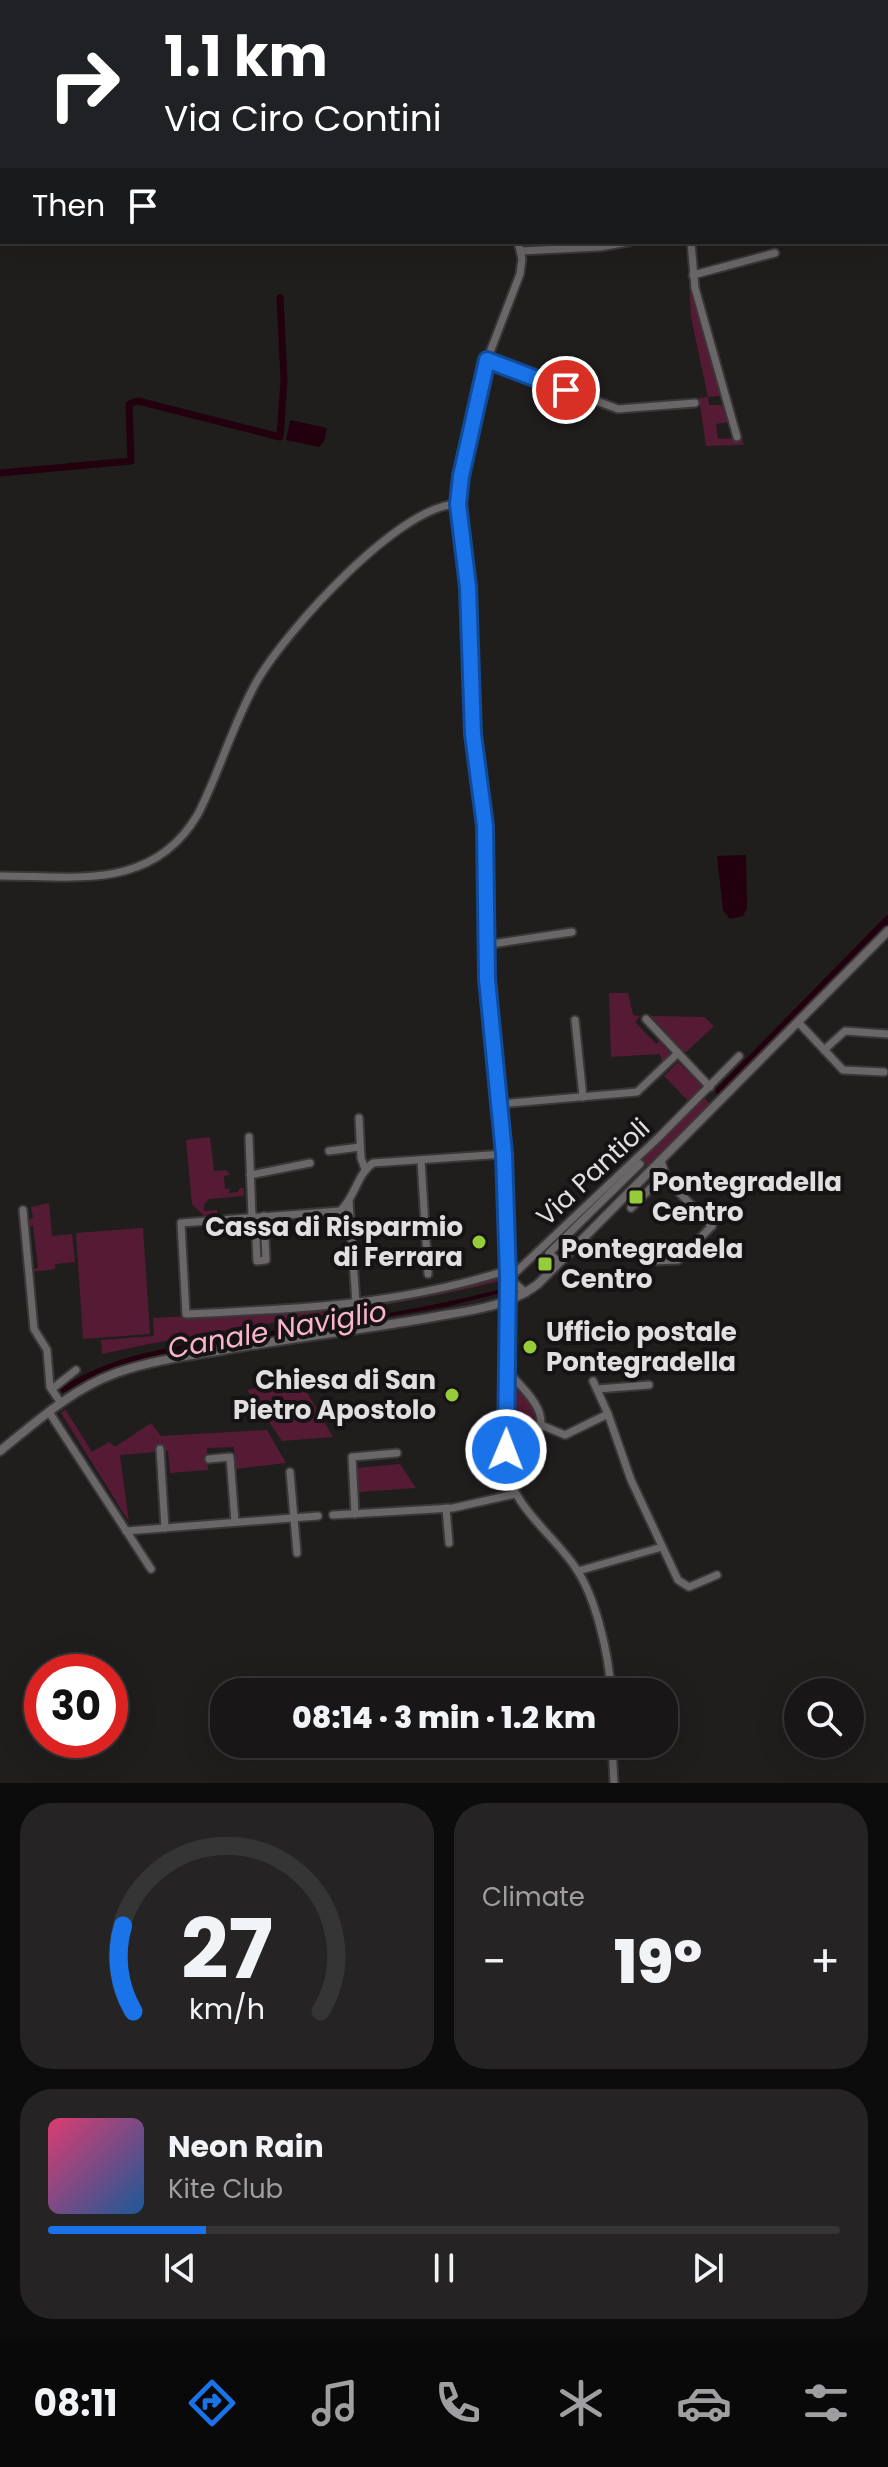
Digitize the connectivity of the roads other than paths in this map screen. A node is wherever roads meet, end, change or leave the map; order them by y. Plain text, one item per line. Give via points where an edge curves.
1 (519, 244) edge
2 (617, 244) edge
3 (691, 244) edge
4 (521, 251) junction
5 (775, 253) dead end
6 (693, 275) junction
7 (487, 360) junction
8 (695, 403) dead end
9 (737, 437) dead end
10 (458, 504) junction
11 (0, 876) edge
12 (888, 931) edge
13 (572, 932) dead end
14 (485, 945) junction
15 (646, 1019) dead end
16 (575, 1020) dead end
17 (798, 1022) junction
18 (887, 1034) edge
19 (824, 1050) junction
20 (678, 1053) junction
21 (739, 1056) dead end
22 (884, 1072) dead end
23 (707, 1090) junction
24 (583, 1097) junction
25 (499, 1104) junction
26 (717, 1105) junction
27 (359, 1118) dead end
28 (249, 1137) dead end
29 (360, 1147) junction
30 (329, 1151) dead end
31 (504, 1154) junction
32 (421, 1160) junction
33 (661, 1160) junction
34 (638, 1162) junction
35 (310, 1163) dead end
36 (365, 1169) junction
37 (649, 1173) junction
38 (250, 1175) junction
39 (663, 1176) junction
40 (349, 1199) junction
41 (631, 1208) dead end
42 (23, 1210) dead end
43 (264, 1216) junction
44 (253, 1217) junction
45 (654, 1261) dead end
46 (559, 1262) junction
47 (508, 1273) junction
48 (428, 1274) dead end
49 (526, 1293) junction
50 (512, 1300) junction
51 (356, 1303) junction
52 (76, 1370) dead end
53 (507, 1371) junction
54 (593, 1381) dead end
55 (649, 1385) dead end
56 (52, 1389) junction
57 (597, 1389) junction
58 (61, 1403) junction
59 (49, 1412) junction
60 (608, 1414) junction
61 (541, 1425) junction
62 (160, 1449) dead end
63 (0, 1451) edge
64 (397, 1453) dead end
65 (209, 1459) dead end
66 (506, 1464) junction
67 (290, 1472) dead end
68 (515, 1494) junction
69 (446, 1508) junction
70 (355, 1514) junction
71 (333, 1515) dead end
72 (318, 1516) dead end
73 (294, 1518) junction
74 (235, 1522) junction
75 (165, 1528) junction
76 (126, 1531) junction
77 (449, 1543) dead end
78 (662, 1547) junction
79 (297, 1553) dead end
80 (151, 1569) dead end
81 (578, 1571) junction
82 (717, 1575) dead end
83 (610, 1678) edge
84 (613, 1758) edge
85 (614, 1783) edge

1 - 4 street
2 - 4 street
3 - 6 street
4 - 7 street via 518,278
5 - 6 street
6 - 9 street
7 - 8 street via 618,409
7 - 10 street
10 - 11 street via 433,510 381,543 289,636 253,689 198,814 166,852 112,875
10 - 14 street via 468,587 473,734 485,826
12 - 17 street
13 - 14 street
14 - 25 street
15 - 20 street
16 - 24 street
17 - 19 street
17 - 26 street
18 - 19 street via 845,1031
19 - 22 street via 843,1070
20 - 23 street
20 - 24 street via 637,1092
21 - 23 street, Via Pantioli
23 - 26 street
23 - 34 street, Via Pantioli
24 - 25 street
25 - 31 street
26 - 33 street
27 - 29 street
28 - 38 street
29 - 30 street
29 - 36 street
31 - 32 street
31 - 47 street
32 - 36 street via 377,1162
32 - 48 street
33 - 37 street
33 - 39 street
34 - 37 street
34 - 46 street via 549,1253
34 - 47 street, Via Pantioli via 515,1273
35 - 38 street
36 - 40 street
37 - 46 street
38 - 44 street
39 - 41 street
39 - 45 street via 712,1226 678,1260
40 - 43 street via 340,1211
40 - 51 street
42 - 56 street via 34,1329 47,1350
43 - 44 street
43 - 44 street via 266,1260 257,1261
44 - 51 street via 181,1223 186,1314
46 - 49 street
47 - 49 street
47 - 50 street
47 - 51 street
49 - 50 street
50 - 53 street
50 - 58 street via 153,1363 104,1378
52 - 56 street
53 - 61 street via 537,1405
53 - 66 street
54 - 57 street
55 - 57 street
56 - 58 street
57 - 60 street
58 - 59 street
59 - 63 street
59 - 76 street
60 - 61 street via 565,1435
60 - 78 street
61 - 66 street via 530,1446
62 - 75 street
64 - 70 street via 352,1457
65 - 74 street via 230,1457
66 - 68 street
67 - 73 street
68 - 69 street
68 - 81 street
69 - 70 street
69 - 77 street
70 - 71 street
72 - 73 street
73 - 74 street
73 - 79 street
74 - 75 street
75 - 76 street
76 - 80 street
78 - 81 street
78 - 82 street via 678,1580 689,1587
81 - 83 street
84 - 85 street

